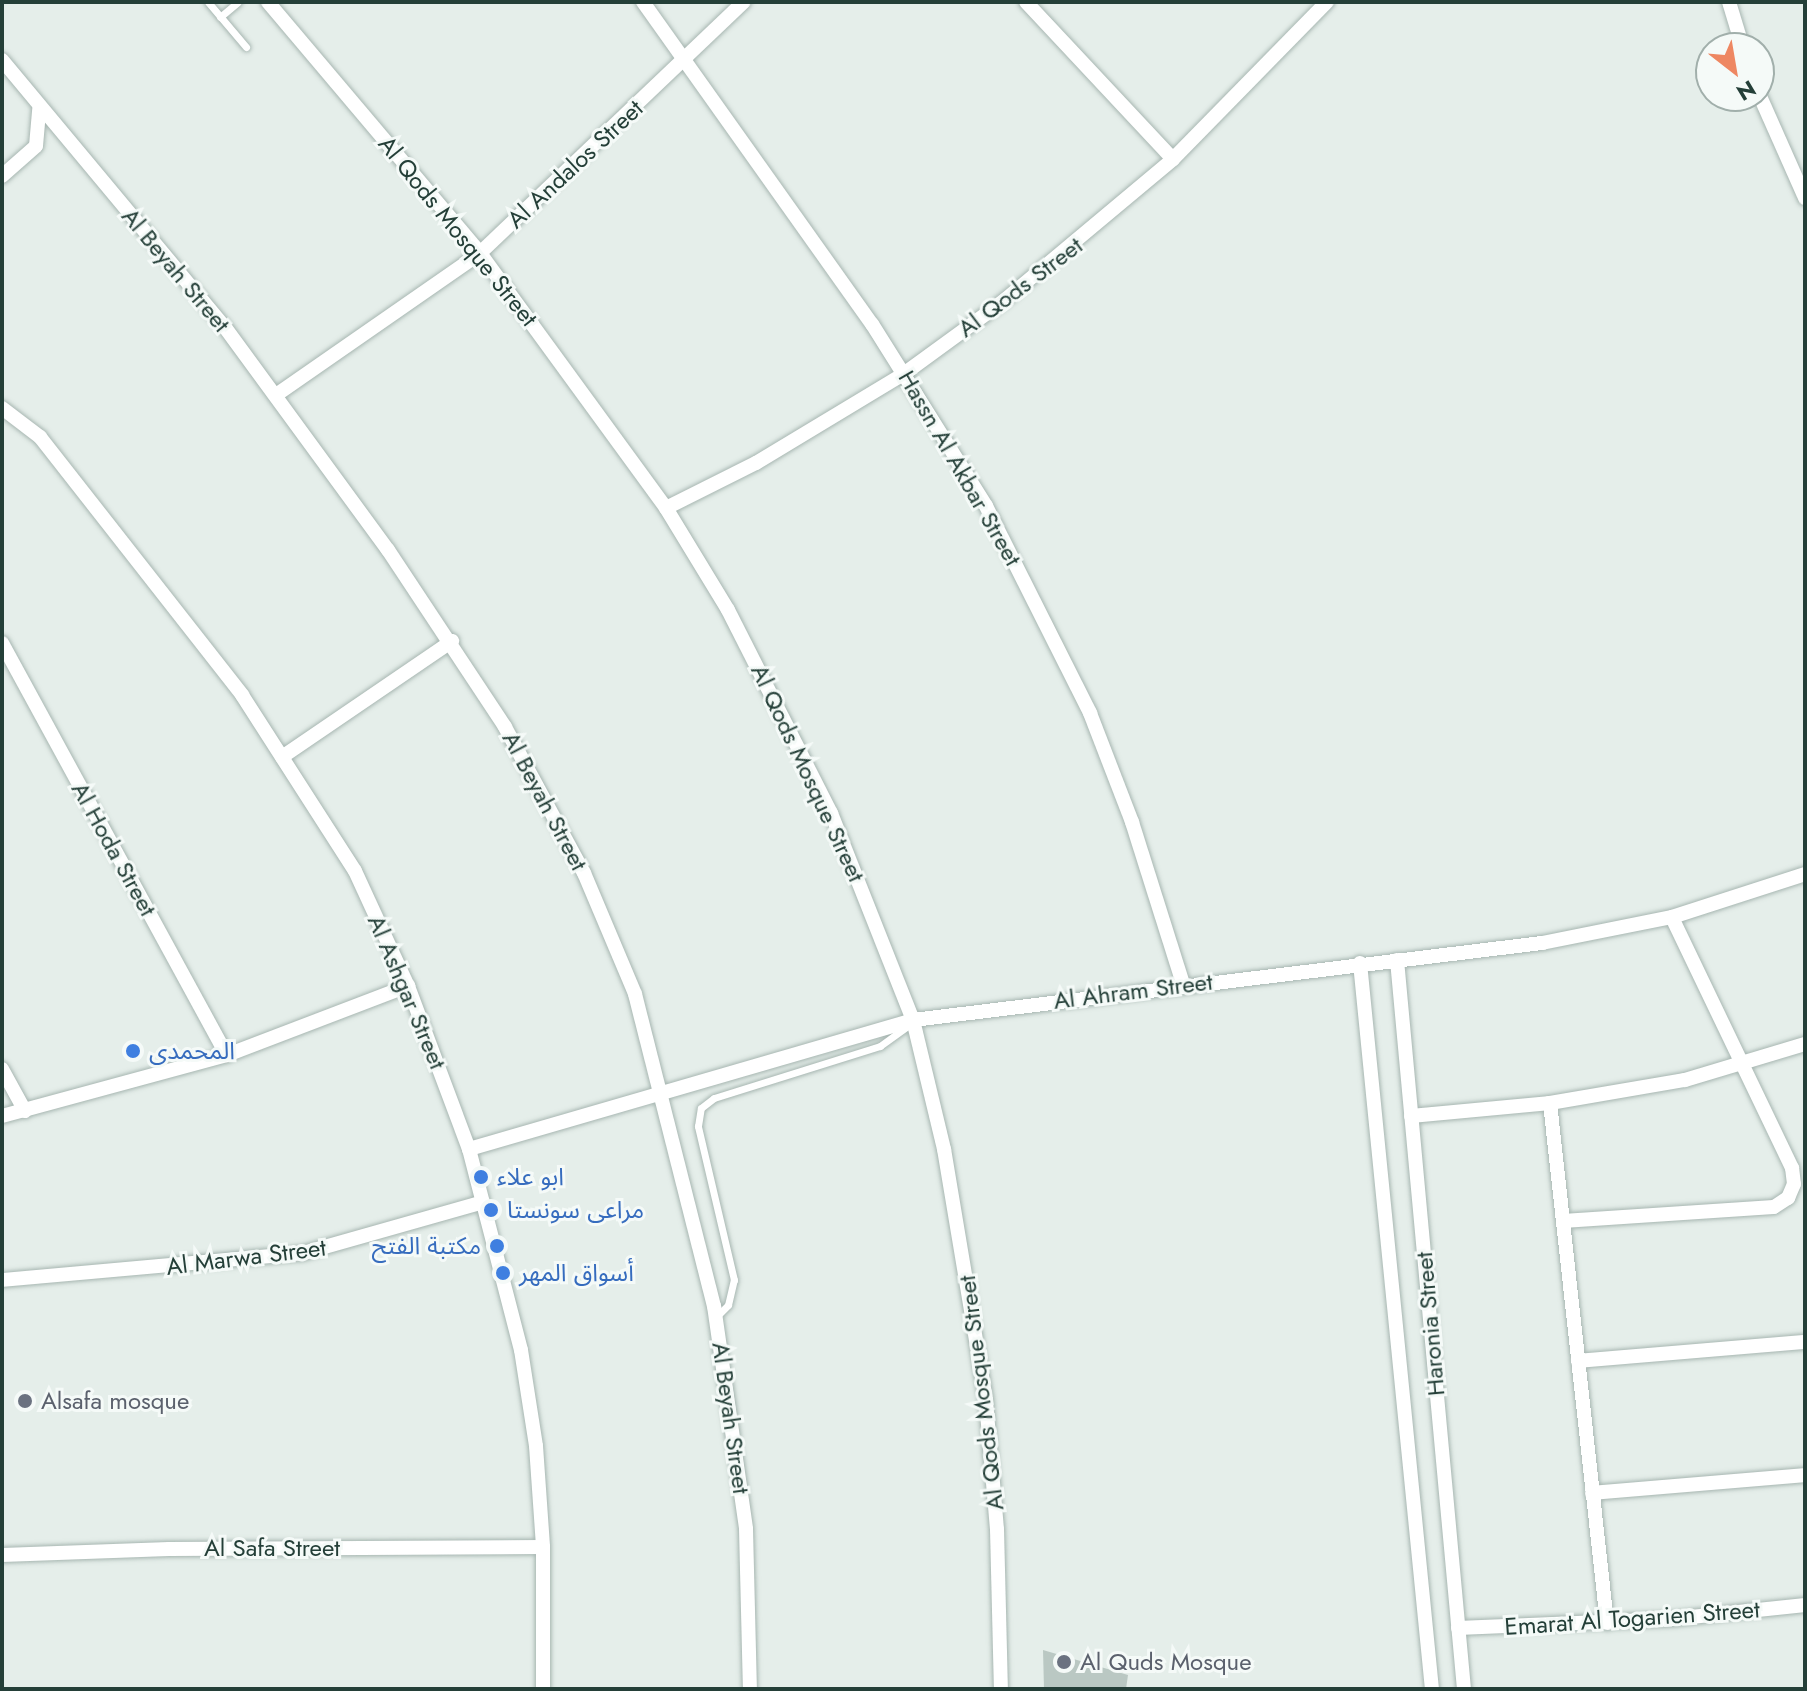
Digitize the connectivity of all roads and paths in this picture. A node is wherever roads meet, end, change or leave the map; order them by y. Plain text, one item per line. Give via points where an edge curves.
1 (208, 2) edge
2 (238, 2) edge
3 (268, 2) edge
4 (643, 2) edge
5 (744, 2) edge
6 (1026, 2) edge
7 (1327, 2) edge
8 (1729, 2) edge
9 (220, 17) junction
10 (1738, 32) edge
11 (246, 47) dead end
12 (2, 60) edge
13 (685, 60) junction
14 (38, 106) junction
15 (1767, 112) edge
16 (1173, 159) junction
17 (2, 176) edge
18 (1805, 198) edge
19 (480, 253) junction
20 (905, 373) junction
21 (276, 395) junction
22 (2, 408) edge
23 (666, 508) junction
24 (452, 641) junction
25 (2, 643) edge
26 (282, 757) junction
27 (1805, 874) edge
28 (1672, 917) junction
29 (1397, 960) junction
30 (1360, 963) junction
31 (1183, 984) junction
32 (408, 986) junction
33 (913, 1020) junction
34 (1805, 1044) edge
35 (227, 1055) junction
36 (1743, 1064) junction
37 (2, 1069) edge
38 (662, 1094) junction
39 (1550, 1103) junction
40 (25, 1111) junction
41 (2, 1116) edge
42 (1411, 1116) junction
43 (469, 1149) junction
44 (483, 1202) junction
45 (1563, 1221) junction
46 (2, 1280) edge
47 (716, 1317) junction
48 (1805, 1342) edge
49 (1578, 1361) junction
50 (1805, 1475) edge
51 (1592, 1493) junction
52 (543, 1547) junction
53 (2, 1555) edge
54 (1805, 1605) edge
55 (1607, 1623) junction
56 (1458, 1628) junction
57 (543, 1689) edge
58 (750, 1689) edge
59 (1001, 1689) edge
60 (1432, 1689) edge
61 (1464, 1689) edge

1 - 9 lane
2 - 9 lane
3 - 19 street, Al Qods Mosque Street
4 - 13 street, Hassn Al Akbar Street
5 - 13 street, Al Andalos Street
6 - 16 street
7 - 16 street, Al Qods Street
8 - 10 street
9 - 11 lane
12 - 14 street, Al Beyah Street
13 - 19 street, Al Andalos Street
13 - 20 street, Hassn Al Akbar Street
14 - 17 street via 42,123 36,146
14 - 21 street, Al Beyah Street
15 - 18 street
16 - 20 street, Al Qods Street via 1080,241
19 - 21 street, Al Andalos Street
19 - 23 street, Al Qods Mosque Street
20 - 23 street, Al Qods Street via 756,463
20 - 31 street, Hassn Al Akbar Street via 986,506 1090,713 1132,822
21 - 24 street, Al Beyah Street
22 - 26 street, Al Ashgar Street via 40,437 160,586
23 - 33 street, Al Qods Mosque Street via 788,723 831,813
24 - 26 street
24 - 38 street, Al Beyah Street via 584,873 635,994
25 - 35 street, Al Hoda Street
26 - 32 street, Al Ashgar Street via 355,871
27 - 28 street, Al Ahram Street
28 - 29 street, Al Ahram Street via 1542,943
28 - 36 street
29 - 30 street, Al Ahram Street
29 - 42 street, Haronia Street
30 - 31 street, Al Ahram Street
30 - 60 street, Haronia Street
31 - 33 street, Al Ahram Street
32 - 35 street
32 - 43 street, Al Ashgar Street
33 - 38 street, Al Ahram Street
33 - 47 lane via 880,1046 714,1098 701,1108 698,1126 734,1280 732,1297
33 - 59 street, Al Qods Mosque Street via 963,1246 986,1401 997,1529
34 - 36 street
35 - 40 street
36 - 39 street via 1685,1080
36 - 45 street via 1792,1168 1794,1184 1788,1198 1774,1207
37 - 40 street
38 - 43 street, Al Ahram Street
38 - 47 street, Al Beyah Street
39 - 42 street
39 - 45 street
40 - 41 street
42 - 56 street, Haronia Street
43 - 44 street, Al Ashgar Street
44 - 46 street, Al Marwa Street via 303,1253
44 - 52 street, Al Ashgar Street via 521,1350 536,1446
45 - 49 street
47 - 58 street, Al Beyah Street via 746,1529
48 - 49 street
49 - 51 street
50 - 51 street
51 - 55 street
52 - 53 street, Al Safa Street
52 - 57 street, Al Ashgar Street
54 - 55 street, Emarat Al Togarien Street
55 - 56 street, Emarat Al Togarien Street
56 - 61 street, Haronia Street

